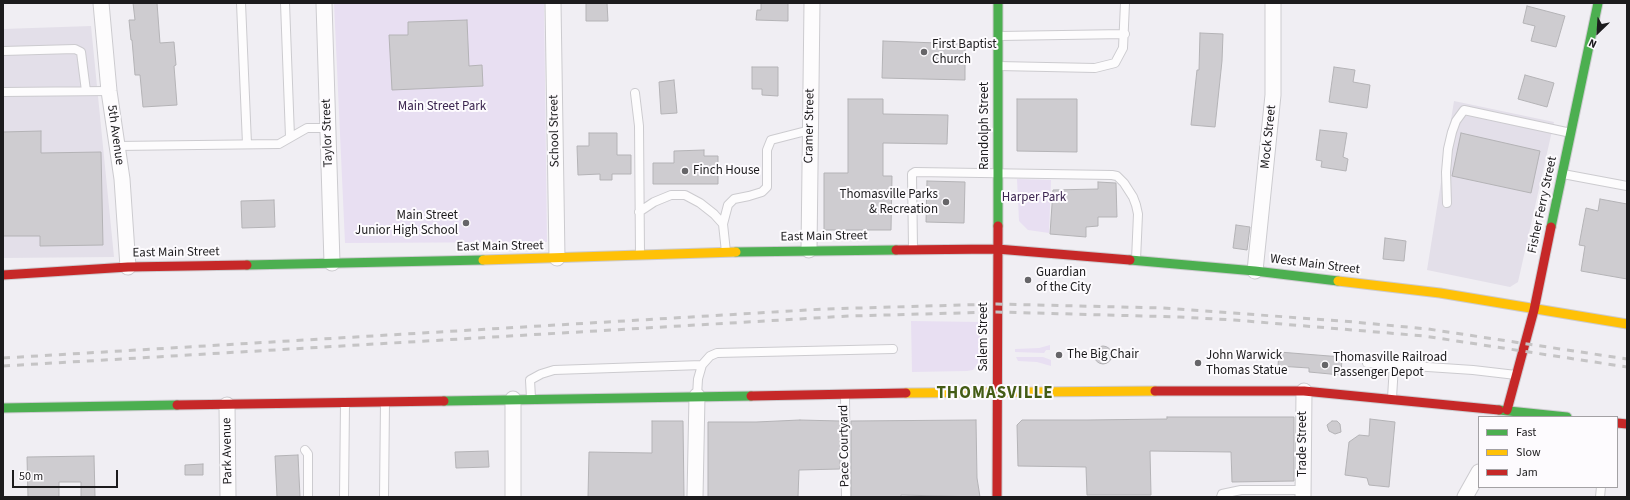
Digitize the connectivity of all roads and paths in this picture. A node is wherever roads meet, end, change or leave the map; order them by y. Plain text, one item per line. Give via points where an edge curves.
1 (101, 3) edge
2 (241, 3) edge
3 (285, 3) edge
4 (324, 3) edge
5 (553, 3) edge
6 (812, 3) edge
7 (998, 3) edge
8 (1125, 3) edge
9 (1273, 3) edge
10 (1598, 3) edge
11 (1125, 34) junction
12 (998, 36) junction
13 (3, 51) edge
14 (998, 66) junction
15 (109, 90) junction
16 (86, 91) junction
17 (3, 92) edge
18 (635, 93) dead end
19 (328, 128) junction
20 (810, 130) junction
21 (1571, 133) junction
22 (290, 136) junction
23 (247, 144) junction
24 (117, 146) junction
25 (997, 172) junction
26 (1563, 174) junction
27 (1627, 186) edge
28 (1448, 203) dead end
29 (639, 212) junction
30 (723, 224) junction
31 (997, 249) junction
32 (809, 250) junction
33 (913, 250) junction
34 (726, 253) junction
35 (640, 256) junction
36 (557, 258) junction
37 (1136, 261) junction
38 (332, 263) junction
39 (128, 267) junction
40 (1255, 271) junction
41 (3, 274) edge
42 (1534, 310) junction
43 (1627, 324) edge
44 (893, 349) dead end
45 (1367, 363) dead end
46 (702, 364) junction
47 (1394, 365) junction
48 (1516, 375) junction
49 (1304, 391) junction
50 (997, 392) junction
51 (845, 394) junction
52 (696, 396) junction
53 (530, 398) junction
54 (514, 399) junction
55 (1392, 399) junction
56 (385, 402) junction
57 (345, 403) junction
58 (227, 405) junction
59 (3, 408) edge
60 (1506, 414) edge
61 (1547, 416) edge
62 (305, 450) dead end
63 (1478, 475) edge
64 (1303, 494) edge
65 (1471, 494) edge
66 (228, 497) edge
67 (308, 497) edge
68 (344, 497) edge
69 (384, 497) edge
70 (513, 497) edge
71 (695, 497) edge
72 (846, 497) edge
73 (997, 497) edge
74 (1221, 497) edge

1 - 15 street, 5th Avenue
2 - 23 lane
3 - 22 lane
4 - 19 street, Taylor Street
5 - 36 street, School Street
6 - 20 street, Cramer Street
7 - 12 main road, Randolph Street
8 - 11 lane
9 - 40 street, Mock Street via 1273,95
10 - 21 main road, Fisher Ferry Street
11 - 12 lane
11 - 14 lane via 1119,58 1115,63 1106,66
12 - 14 main road, Randolph Street
13 - 16 lane via 75,49 81,52
14 - 25 main road, Randolph Street
15 - 16 lane
15 - 24 street, 5th Avenue
16 - 17 lane
18 - 29 lane via 639,126
19 - 22 lane via 307,128
19 - 38 street, Taylor Street
20 - 30 lane via 772,140 767,150 767,187 762,192 734,199 728,205
20 - 32 street, Cramer Street
21 - 26 main road, Fisher Ferry Street
21 - 28 lane via 1464,110 1454,126 1448,149
22 - 23 lane via 279,144
23 - 24 lane
24 - 39 street, 5th Avenue
25 - 31 main road, Randolph Street
25 - 33 lane via 912,174
25 - 37 lane via 1117,176 1129,190 1136,205
26 - 27 lane
26 - 42 main road, Fisher Ferry Street
29 - 30 lane via 671,195 685,195 700,203
29 - 35 lane
30 - 34 lane
31 - 33 main road, East Main Street
31 - 37 main road, West Main Street
31 - 50 main road, Salem Street
32 - 33 main road, East Main Street
32 - 34 main road, East Main Street
34 - 35 main road, East Main Street
35 - 36 main road, East Main Street
36 - 38 main road, East Main Street
37 - 40 main road, West Main Street
38 - 39 main road, East Main Street
39 - 41 main road, East Main Street
40 - 42 main road, West Main Street via 1440,293
42 - 43 main road, West Main Street
42 - 48 main road, Fisher Ferry Street
44 - 46 lane via 717,353
45 - 47 lane
46 - 52 lane
46 - 53 lane via 554,370 530,380
47 - 48 lane
47 - 55 lane
48 - 60 main road, Fisher Ferry Street
49 - 50 main road
49 - 55 main road
49 - 64 street, Trade Street
50 - 51 main road
50 - 73 main road, Salem Street
51 - 52 main road
51 - 72 lane, Pace Courtyard
52 - 53 main road
52 - 71 street
53 - 54 main road
54 - 56 main road
54 - 70 street
55 - 60 main road
56 - 57 main road
56 - 69 lane
57 - 58 main road
57 - 68 lane
58 - 59 main road
58 - 66 street, Park Avenue
60 - 61 main road
62 - 67 lane via 308,454
63 - 65 street
64 - 74 lane via 1241,490 1222,494

